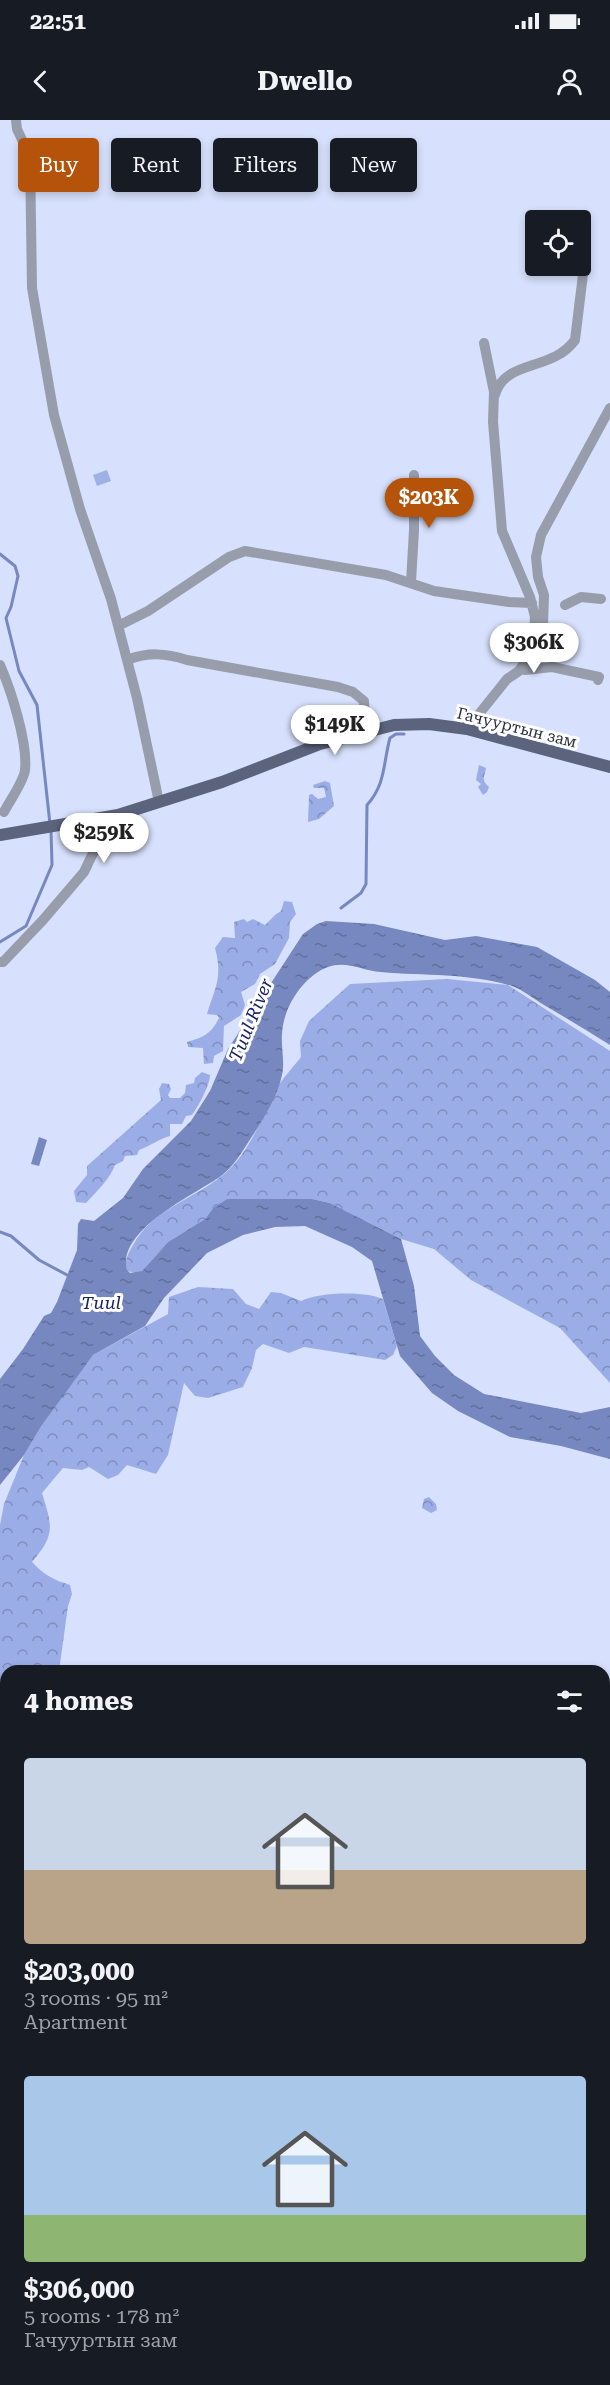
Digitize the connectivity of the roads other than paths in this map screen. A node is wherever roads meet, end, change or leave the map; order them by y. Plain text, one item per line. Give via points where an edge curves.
1 (16, 120) edge
2 (583, 276) edge
3 (484, 343) dead end
4 (494, 397) junction
5 (610, 408) edge
6 (414, 475) dead end
7 (411, 582) junction
8 (601, 599) dead end
9 (532, 603) junction
10 (565, 604) dead end
11 (118, 626) junction
12 (127, 660) junction
13 (0, 665) edge
14 (524, 670) junction
15 (598, 680) dead end
16 (467, 729) junction
17 (366, 733) junction
18 (610, 767) edge
19 (159, 802) junction
20 (4, 812) dead end
21 (98, 818) junction
22 (0, 835) edge
23 (0, 962) edge

1 - 11 street via 30,157 32,288 54,415
2 - 4 street via 576,340 549,361 506,376
3 - 4 street
4 - 9 street via 502,531
5 - 14 street via 541,535 536,557 544,595 543,624
6 - 7 street
7 - 9 street via 434,591
7 - 11 street via 386,574 245,551
8 - 10 street via 581,597
9 - 14 street via 533,643
11 - 12 street
12 - 17 street via 151,653 165,654 338,687 364,701
12 - 19 street
13 - 20 street via 10,689 26,772
14 - 15 street via 552,667 599,677
14 - 16 street via 507,679
16 - 17 main road, Гачууртын зам via 394,725
16 - 18 main road, Гачууртын зам
17 - 19 main road, Гачууртын зам via 320,744
19 - 21 main road, Гачууртын зам
21 - 22 main road, Гачууртын зам
21 - 23 street via 94,851 84,872

